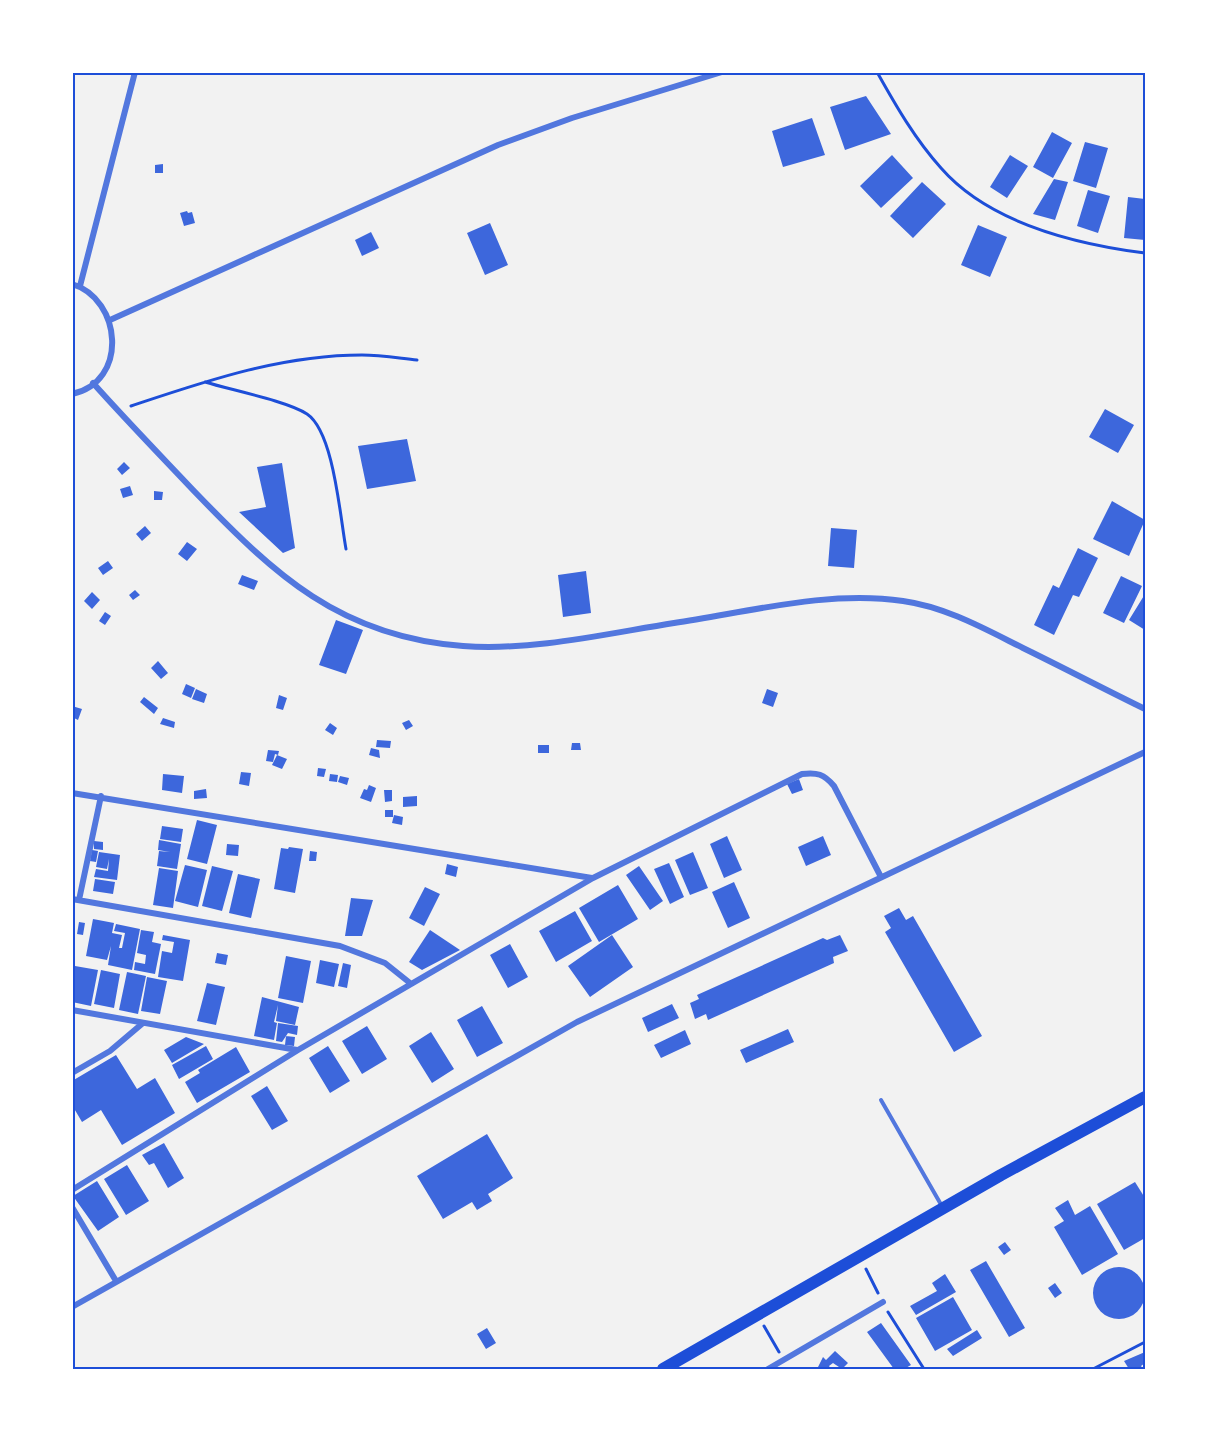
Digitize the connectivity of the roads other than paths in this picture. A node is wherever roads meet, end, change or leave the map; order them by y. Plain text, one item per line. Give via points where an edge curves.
1 (135, 72) edge
2 (722, 72) edge
3 (72, 284) edge
4 (80, 286) junction
5 (110, 320) junction
6 (93, 383) junction
7 (72, 394) edge
8 (1145, 709) edge
9 (1145, 752) edge
10 (72, 793) edge
11 (100, 796) junction
12 (881, 877) junction
13 (594, 878) junction
14 (76, 899) edge
15 (410, 983) junction
16 (72, 1010) edge
17 (142, 1023) junction
18 (298, 1050) junction
19 (72, 1073) edge
20 (1145, 1097) edge
21 (881, 1100) dead end
22 (72, 1190) edge
23 (72, 1207) edge
24 (943, 1208) junction
25 (116, 1281) junction
26 (883, 1302) dead end
27 (72, 1307) edge
28 (663, 1369) edge
29 (768, 1369) edge

1 - 4 street
2 - 5 street via 498,145
3 - 4 street
4 - 5 street via 98,300
5 - 6 street via 111,354
6 - 7 street
6 - 8 street via 253,552 298,589 350,618 405,637 463,646 522,645 821,600 894,600 945,612
9 - 12 street
10 - 11 street
11 - 13 street
11 - 14 street
12 - 13 street via 834,786 826,776 814,772 802,774
12 - 25 street via 577,1022
13 - 15 street
14 - 15 street via 340,946 385,963
15 - 18 street
16 - 17 street
17 - 18 street
17 - 19 street via 110,1051
18 - 22 street
20 - 24 main road
21 - 24 lane
23 - 25 street
24 - 28 main road
25 - 27 street
26 - 29 street

